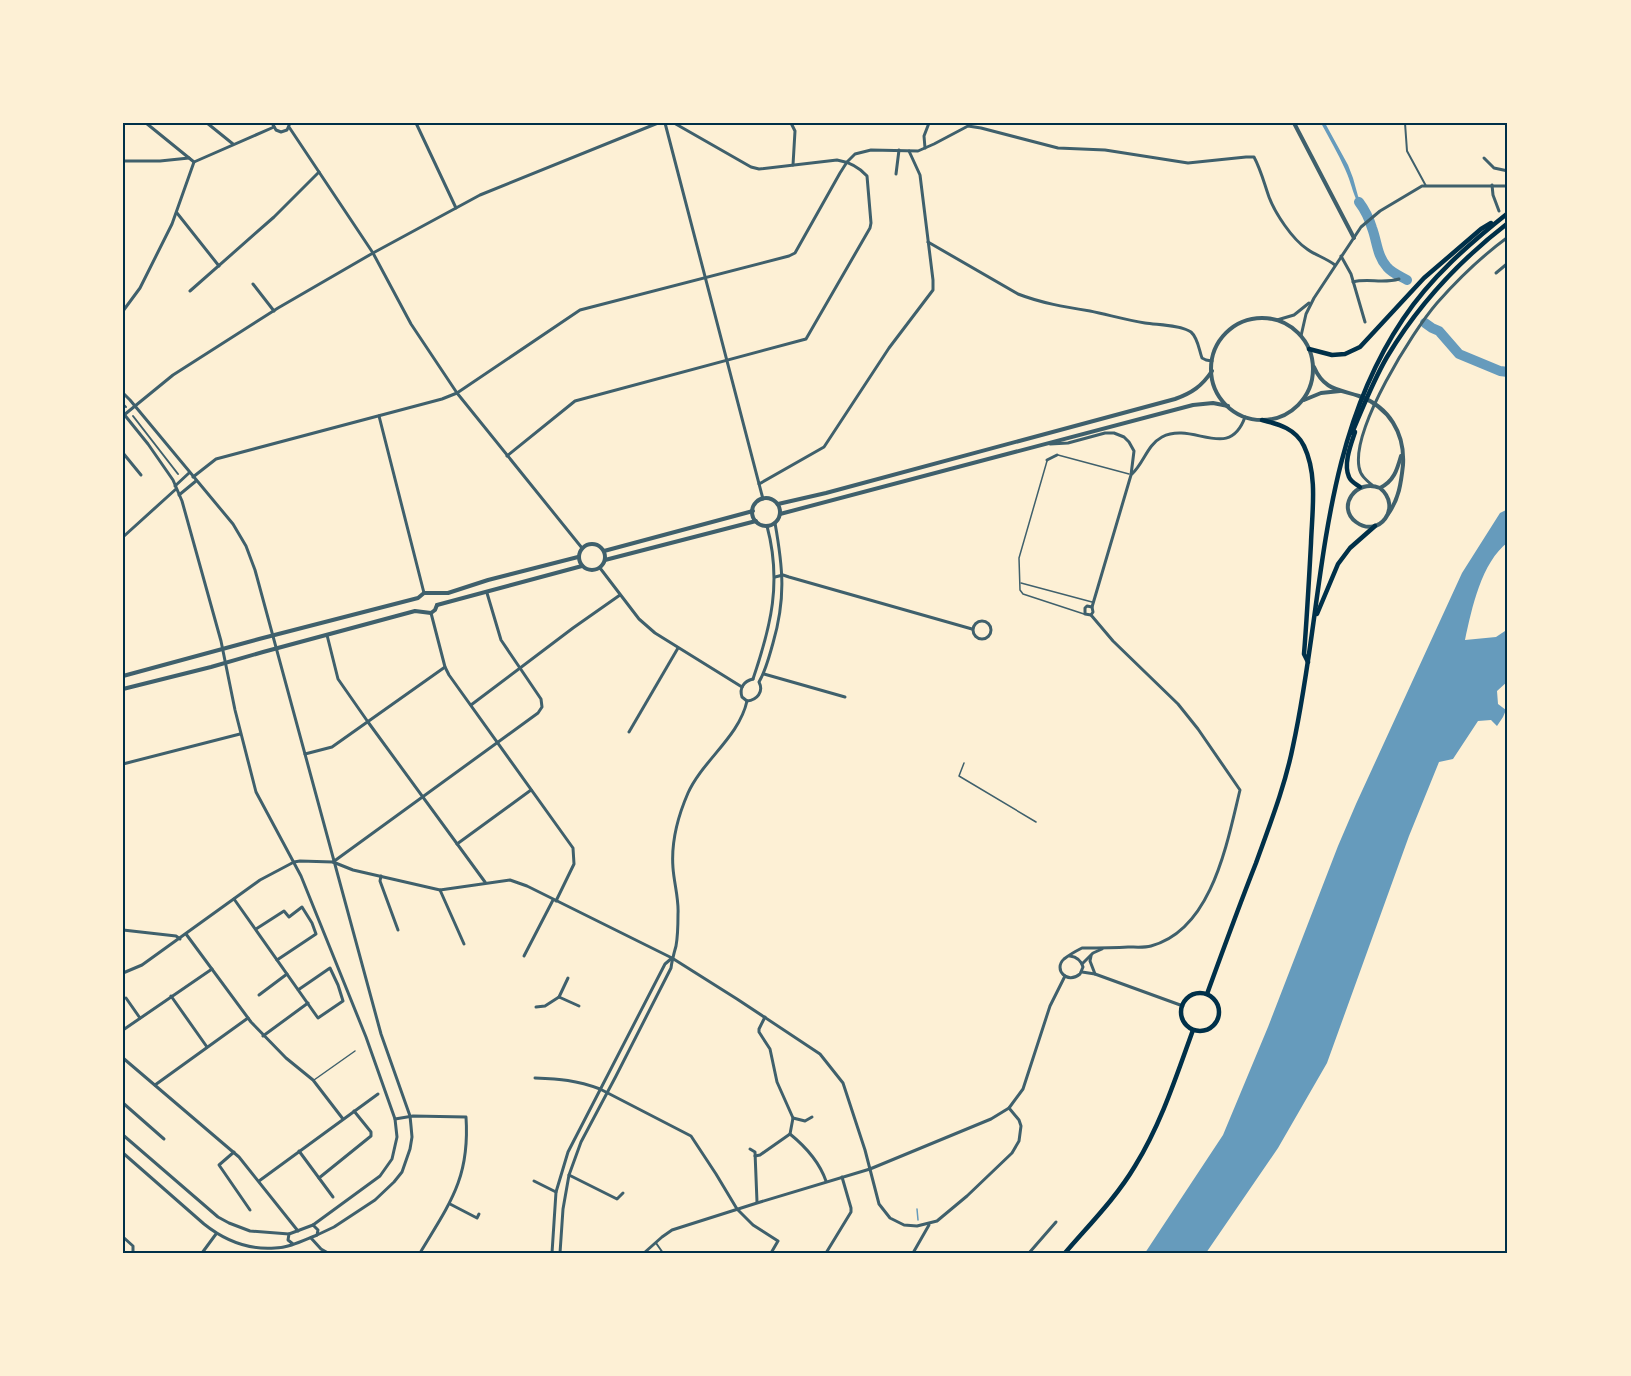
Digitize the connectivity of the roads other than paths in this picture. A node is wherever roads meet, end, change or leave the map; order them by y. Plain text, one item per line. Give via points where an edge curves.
1 (146, 123) edge
2 (207, 123) edge
3 (416, 123) edge
4 (658, 123) edge
5 (665, 123) edge
6 (674, 123) edge
7 (791, 123) edge
8 (929, 123) edge
9 (1294, 123) edge
10 (1405, 123) edge
11 (273, 125) edge
12 (289, 125) edge
13 (233, 144) junction
14 (925, 148) junction
15 (899, 150) junction
16 (909, 151) junction
17 (189, 158) junction
18 (1484, 158) dead end
19 (123, 160) edge
20 (194, 162) junction
21 (848, 162) junction
22 (793, 165) junction
23 (1508, 171) edge
24 (319, 172) junction
25 (896, 174) dead end
26 (1492, 185) junction
27 (1426, 186) junction
28 (1508, 186) edge
29 (456, 208) junction
30 (1499, 211) dead end
31 (176, 212) junction
32 (1508, 212) edge
33 (1508, 224) edge
34 (1508, 237) edge
35 (1354, 238) junction
36 (928, 242) junction
37 (373, 253) junction
38 (1341, 256) junction
39 (1508, 263) edge
40 (1335, 265) junction
41 (219, 266) junction
42 (1496, 273) dead end
43 (705, 278) junction
44 (1400, 279) dead end
45 (1353, 282) junction
46 (253, 284) dead end
47 (190, 291) dead end
48 (1312, 300) junction
49 (274, 310) junction
50 (123, 311) edge
51 (1276, 320) junction
52 (1365, 322) dead end
53 (1301, 336) junction
54 (1309, 349) junction
55 (727, 360) junction
56 (1212, 361) junction
57 (1313, 363) junction
58 (1212, 371) junction
59 (1341, 391) junction
60 (123, 393) edge
61 (456, 393) junction
62 (1302, 401) junction
63 (135, 406) junction
64 (1228, 406) junction
65 (1362, 409) junction
66 (123, 414) edge
67 (133, 416) dead end
68 (379, 416) junction
69 (1245, 417) junction
70 (1262, 420) junction
71 (1043, 444) junction
72 (1345, 449) junction
73 (1402, 452) junction
74 (123, 453) edge
75 (1057, 455) joint
76 (507, 456) junction
77 (1047, 460) joint
78 (189, 473) junction
79 (178, 474) dead end
80 (141, 475) dead end
81 (1131, 475) junction
82 (195, 479) junction
83 (759, 484) junction
84 (1372, 485) junction
85 (176, 487) junction
86 (1360, 487) junction
87 (1380, 488) junction
88 (179, 495) junction
89 (763, 499) junction
90 (778, 504) junction
91 (753, 511) junction
92 (780, 514) junction
93 (1388, 514) junction
94 (756, 521) junction
95 (775, 523) junction
96 (767, 526) junction
97 (1375, 526) junction
98 (123, 537) edge
99 (582, 548) junction
100 (604, 551) junction
101 (578, 558) junction
102 (605, 560) junction
103 (582, 566) junction
104 (600, 568) junction
105 (783, 575) junction
106 (775, 577) junction
107 (1020, 583) junction
108 (424, 593) junction
109 (487, 593) junction
110 (432, 594) junction
111 (620, 596) junction
112 (418, 598) junction
113 (437, 605) junction
114 (1092, 605) junction
115 (420, 610) junction
116 (431, 613) junction
117 (1085, 614) junction
118 (1090, 615) junction
119 (1314, 622) junction
120 (972, 629) junction
121 (273, 635) junction
122 (327, 635) junction
123 (276, 648) junction
124 (678, 648) junction
125 (223, 649) junction
126 (226, 662) junction
127 (1308, 662) junction
128 (445, 668) junction
129 (520, 669) junction
130 (764, 674) junction
131 (123, 676) edge
132 (753, 679) junction
133 (759, 682) junction
134 (742, 687) junction
135 (123, 689) edge
136 (845, 697) dead end
137 (747, 701) junction
138 (471, 705) junction
139 (368, 722) junction
140 (629, 732) dead end
141 (241, 734) junction
142 (497, 742) junction
143 (305, 754) junction
144 (964, 763) dead end
145 (123, 764) edge
146 (531, 790) junction
147 (423, 798) junction
148 (1036, 822) dead end
149 (457, 844) junction
150 (294, 862) junction
151 (333, 862) junction
152 (381, 876) junction
153 (485, 882) junction
154 (440, 890) junction
155 (234, 899) junction
156 (554, 901) junction
157 (256, 929) junction
158 (123, 930) edge
159 (398, 930) dead end
160 (186, 934) junction
161 (180, 939) junction
162 (464, 944) dead end
163 (1105, 948) junction
164 (1093, 953) junction
165 (524, 956) dead end
166 (1070, 956) junction
167 (672, 958) junction
168 (277, 960) junction
169 (1082, 964) junction
170 (212, 969) junction
171 (1082, 972) junction
172 (123, 973) edge
173 (287, 974) junction
174 (1095, 974) junction
175 (1065, 976) junction
176 (567, 978) dead end
177 (298, 990) junction
178 (1207, 994) junction
179 (259, 995) dead end
180 (171, 996) junction
181 (559, 997) junction
182 (126, 998) dead end
183 (308, 1003) junction
184 (579, 1006) dead end
185 (1183, 1006) junction
186 (536, 1007) dead end
187 (765, 1017) junction
188 (140, 1018) junction
189 (248, 1018) junction
190 (123, 1030) edge
191 (1194, 1030) junction
192 (263, 1036) junction
193 (207, 1047) junction
194 (355, 1051) dead end
195 (124, 1060) edge
196 (535, 1078) dead end
197 (313, 1080) junction
198 (155, 1085) junction
199 (600, 1089) junction
200 (607, 1093) junction
201 (378, 1094) dead end
202 (123, 1103) edge
203 (1009, 1108) junction
204 (354, 1111) junction
205 (410, 1116) junction
206 (812, 1117) dead end
207 (794, 1118) junction
208 (343, 1119) junction
209 (395, 1119) junction
210 (790, 1134) junction
211 (123, 1135) edge
212 (164, 1139) dead end
213 (750, 1149) dead end
214 (299, 1151) junction
215 (234, 1152) junction
216 (123, 1153) edge
217 (755, 1156) junction
218 (870, 1169) junction
219 (569, 1175) junction
220 (842, 1177) junction
221 (319, 1178) junction
222 (259, 1181) junction
223 (534, 1181) dead end
224 (826, 1181) junction
225 (556, 1192) junction
226 (622, 1193) dead end
227 (333, 1197) dead end
228 (757, 1203) junction
229 (450, 1204) junction
230 (737, 1209) junction
231 (250, 1210) dead end
232 (479, 1214) dead end
233 (1056, 1222) dead end
234 (930, 1224) junction
235 (313, 1225) junction
236 (298, 1231) junction
237 (216, 1234) junction
238 (289, 1234) junction
239 (317, 1235) junction
240 (123, 1237) edge
241 (311, 1238) junction
242 (656, 1243) junction
243 (293, 1244) junction
244 (133, 1253) edge
245 (202, 1253) edge
246 (328, 1253) edge
247 (420, 1253) edge
248 (552, 1253) edge
249 (560, 1253) edge
250 (644, 1253) edge
251 (663, 1253) edge
252 (771, 1253) edge
253 (826, 1253) edge
254 (913, 1253) edge
255 (1029, 1253) edge
256 (1065, 1253) edge

1 - 17 street
2 - 13 street
3 - 29 street
4 - 29 street
5 - 43 street
6 - 22 street via 752,167
7 - 22 street via 795,131
8 - 14 street
9 - 35 street
10 - 27 street via 1407,151
11 - 12 street via 281,132
11 - 13 street
12 - 24 street
13 - 20 street
14 - 16 street
14 - 40 street via 968,126 1058,148 1105,150 1188,163 1254,158 1278,216 1307,249
15 - 16 street
15 - 21 street via 871,150 855,154
15 - 25 street
16 - 36 street via 920,175
17 - 19 street
17 - 20 street
18 - 23 street via 1494,168
20 - 31 street
21 - 22 street
21 - 43 street via 795,253
21 - 55 street via 867,176 870,228 809,335 801,341
24 - 37 street
24 - 41 street
26 - 27 street
26 - 28 street
26 - 30 street
27 - 35 street via 1380,211
29 - 37 street
31 - 41 street
31 - 50 street via 150,270
32 - 54 highway via 1481,229 1424,278 1360,347 1332,355
32 - 72 highway via 1444,269 1404,318 1371,375
33 - 65 highway via 1465,260 1423,305 1387,358
34 - 84 street via 1474,264 1437,303 1394,366 1361,441 1359,466
35 - 38 street
36 - 56 street via 1017,294 1052,305 1189,331 1202,358
36 - 83 street via 934,286 824,447
37 - 49 street
37 - 61 street via 411,324
38 - 40 street
38 - 45 street
39 - 42 street
40 - 48 street
41 - 47 street
43 - 55 street
43 - 61 street via 580,310
44 - 45 street
45 - 52 street
46 - 49 street
48 - 51 street via 1294,315
48 - 53 street
49 - 63 street via 173,375
51 - 53 street
51 - 56 street via 1257,318 1237,325 1221,340
53 - 54 street
54 - 57 street
55 - 76 street via 575,401
55 - 83 street
56 - 58 street
57 - 59 street via 1323,382
57 - 62 street via 1309,389
58 - 64 street via 1214,384
58 - 90 street via 1195,391 1175,399
59 - 62 street via 1320,393
59 - 73 street via 1365,399 1394,421
60 - 63 street
61 - 68 street
61 - 76 street
62 - 70 street via 1277,418
63 - 66 street
63 - 78 street
64 - 69 street
64 - 71 street via 1192,405
65 - 72 highway
65 - 86 highway via 1347,466 1349,477
66 - 85 street
67 - 79 street
68 - 82 street via 216,459
68 - 108 street
69 - 70 street
69 - 81 street via 1226,440 1181,433 1161,438
70 - 127 highway via 1292,431 1304,445 1310,465 1313,496 1304,654
71 - 81 street via 1114,433 1124,437 1134,451
71 - 92 street
72 - 119 highway
73 - 87 street via 1393,478
73 - 93 street via 1401,485
74 - 80 street
75 - 77 street
75 - 81 lane
76 - 99 street
77 - 107 lane via 1019,558
78 - 82 street
78 - 85 street
81 - 114 street
82 - 88 street
82 - 121 street via 246,546
83 - 89 street
84 - 86 street
84 - 87 street
85 - 88 street
85 - 98 street
86 - 97 street via 1349,501 1350,514 1363,526
87 - 93 street via 1389,502
88 - 125 street
89 - 90 street
89 - 91 street
90 - 92 street
91 - 94 street
91 - 100 street
92 - 95 street
93 - 97 street
94 - 96 street
94 - 102 street
95 - 96 street
95 - 105 street
96 - 106 street
97 - 119 highway via 1338,564
99 - 100 street via 596,544
99 - 101 street
100 - 102 street
101 - 103 street
101 - 110 street
102 - 104 street
103 - 104 street via 592,571
103 - 109 street
104 - 111 street
105 - 106 street
105 - 120 street
105 - 130 street via 780,617
106 - 132 street via 772,613
107 - 114 lane
107 - 117 lane via 1023,594
108 - 110 street
108 - 112 street
109 - 113 street
109 - 129 street via 501,640
110 - 113 street
111 - 124 street via 639,619
111 - 129 street
112 - 115 street
112 - 121 street
113 - 116 street
114 - 117 street via 1085,608
114 - 118 street via 1094,611
115 - 116 street
115 - 122 street
116 - 128 street
117 - 118 street
118 - 163 street via 1178,704 1240,790 1218,872 1189,921 1168,940 1149,947
119 - 127 highway
120 - 120 street via 975,637 982,639 991,631 982,620
121 - 123 street
121 - 125 street
122 - 123 street
122 - 139 street via 338,679
123 - 126 street
123 - 143 street
124 - 134 street
124 - 140 street
125 - 126 street
125 - 131 street
126 - 135 street
126 - 141 street
127 - 178 highway via 1294,744 1280,795
128 - 138 street
128 - 139 street
129 - 138 street
129 - 142 street via 541,699 542,707
130 - 133 street
130 - 136 street
132 - 133 street
132 - 134 street
133 - 137 street via 760,694
134 - 137 street via 742,697
137 - 167 street via 742,716 693,783 677,825 673,867 678,927
138 - 142 street
139 - 143 street via 332,747
139 - 147 street
141 - 145 street
141 - 150 street via 256,792
142 - 146 street
142 - 147 street
143 - 151 street
144 - 148 lane via 959,776
146 - 149 street
146 - 156 street via 575,855
147 - 149 street
147 - 151 street
149 - 153 street
150 - 151 street
150 - 155 street
150 - 209 street via 366,1037
151 - 152 street
151 - 205 street via 381,1034
152 - 154 street
152 - 159 street
153 - 154 street
153 - 156 street via 510,880
154 - 162 street
155 - 157 street
155 - 160 street
156 - 165 street
156 - 167 street
157 - 168 street
157 - 168 street via 284,911 289,917 302,907 316,934
158 - 161 street
160 - 161 street
160 - 170 street
161 - 172 street
163 - 164 street
163 - 166 street via 1082,948
164 - 169 street
164 - 174 street via 1090,961
166 - 169 street
166 - 175 street via 1060,966
167 - 187 street
167 - 199 street via 664,964
167 - 200 street via 671,968
168 - 173 street
169 - 171 street
170 - 180 street
170 - 189 street
171 - 174 street
171 - 175 street via 1075,978
173 - 177 street
173 - 179 street
174 - 185 street
175 - 203 street via 1050,1006 1026,1082
176 - 181 street
177 - 183 street
177 - 183 street via 330,968 343,1001 318,1018
178 - 185 highway via 1192,995
178 - 191 highway via 1218,1006 1219,1017 1209,1029
180 - 188 street
180 - 193 street
181 - 184 street
181 - 186 street
182 - 188 street
183 - 192 street
185 - 191 highway via 1183,1020
187 - 207 street via 759,1035 770,1049 777,1082
187 - 218 street via 820,1054 843,1083
188 - 190 street
189 - 192 street
189 - 193 street
191 - 256 highway via 1161,1118 1134,1168
192 - 197 street
193 - 198 street
194 - 197 lane
195 - 198 street
196 - 199 street via 574,1080
197 - 208 street
198 - 215 street
199 - 200 street
199 - 225 street via 568,1152
200 - 219 street via 580,1142
200 - 230 street via 691,1136
201 - 204 street
202 - 212 street
203 - 218 street
203 - 234 street via 1021,1126 1017,1147 967,1196
204 - 208 street
204 - 221 street via 371,1136
205 - 209 street
205 - 229 street via 466,1117 464,1163
205 - 239 street via 412,1137 402,1172 375,1200
206 - 207 street via 806,1121
207 - 210 street
208 - 214 street
209 - 235 street via 398,1137 392,1159 380,1176
210 - 217 street
210 - 224 street via 808,1150
211 - 238 street via 218,1217 250,1231
213 - 217 street
214 - 221 street
214 - 222 street
215 - 222 street
215 - 231 street via 219,1165
216 - 237 street
217 - 228 street
218 - 220 street
218 - 234 street via 879,1204 890,1218 904,1225
219 - 226 street via 617,1199
219 - 249 street via 562,1209
220 - 224 street
220 - 253 street via 851,1212
221 - 227 street
222 - 236 street
223 - 225 street
224 - 228 street
225 - 248 street
228 - 230 street
229 - 232 street via 477,1218
229 - 247 street
230 - 242 street via 672,1230
230 - 252 street via 778,1241
233 - 255 street
234 - 254 street
235 - 236 street
235 - 239 street
236 - 238 street
237 - 243 street via 253,1246 276,1248
237 - 245 street
238 - 243 street via 288,1240
239 - 241 street
240 - 244 street via 133,1246
241 - 243 street
241 - 246 street
242 - 250 street
242 - 251 street

